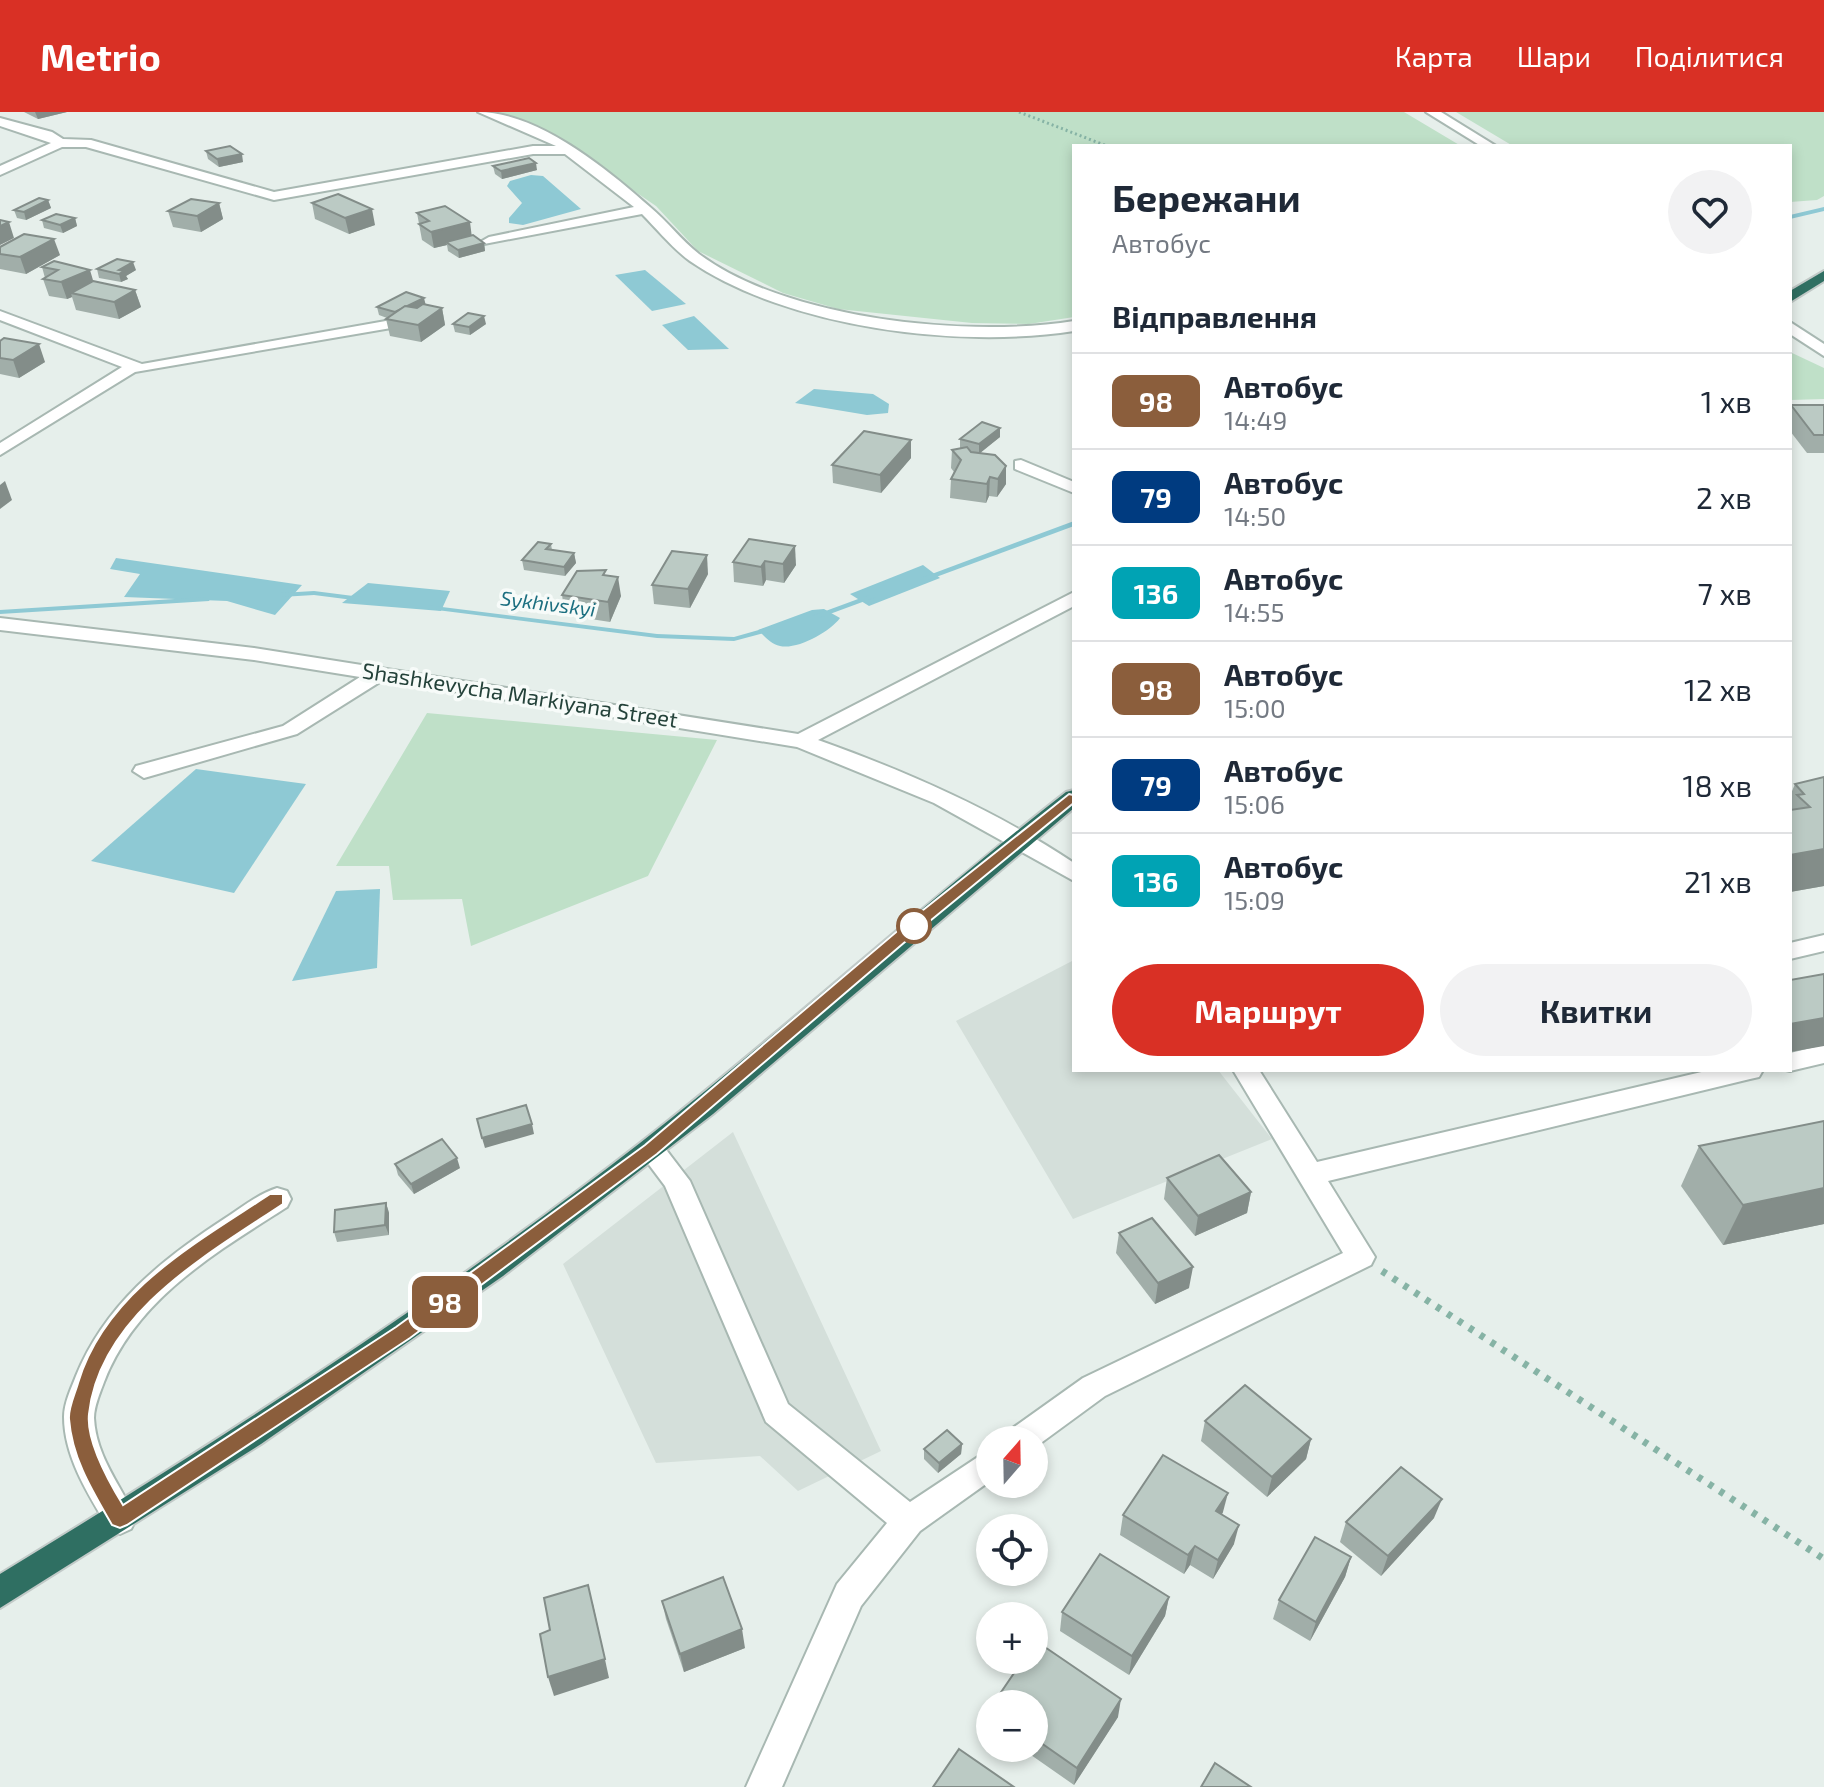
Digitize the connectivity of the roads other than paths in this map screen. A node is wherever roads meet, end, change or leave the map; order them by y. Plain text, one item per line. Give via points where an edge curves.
1 (484, 112) edge
2 (1432, 112) edge
3 (0, 122) edge
4 (60, 143) junction
5 (1487, 144) edge
6 (566, 150) junction
7 (0, 171) edge
8 (645, 209) junction
9 (489, 241) dead end
10 (1824, 275) edge
11 (1792, 297) edge
12 (0, 315) edge
13 (397, 323) edge
14 (1072, 326) edge
15 (1792, 328) edge
16 (1824, 351) edge
17 (131, 368) junction
18 (0, 450) edge
19 (1021, 465) dead end
20 (1072, 487) edge
21 (1072, 599) edge
22 (0, 624) edge
23 (379, 674) junction
24 (801, 741) junction
25 (144, 771) dead end
26 (1072, 799) edge
27 (1020, 839) junction
28 (1072, 873) edge
29 (1824, 943) edge
30 (1792, 951) edge
31 (1824, 1054) edge
32 (1792, 1062) edge
33 (1247, 1072) edge
34 (1742, 1072) edge
35 (651, 1150) junction
36 (1312, 1174) junction
37 (277, 1199) dead end
38 (1040, 1426) edge
39 (976, 1473) edge
40 (120, 1519) junction
41 (909, 1521) junction
42 (0, 1592) edge
43 (764, 1787) edge

1 - 6 street via 554,139
2 - 5 street
3 - 4 street
4 - 6 street via 87,143 274,196 533,150
4 - 7 street
6 - 8 street
8 - 9 street
8 - 14 street via 694,257 766,295 817,311 983,333 1024,334
10 - 11 highway
12 - 17 street
13 - 17 street
15 - 16 street
17 - 18 street
19 - 20 street
21 - 24 street
22 - 23 street, Shashkevycha Markiyana Street
23 - 24 street, Shashkevycha Markiyana Street
23 - 25 street via 290,730
24 - 27 street, Shashkevycha Markiyana Street via 880,769
26 - 27 highway
27 - 28 street, Shashkevycha Markiyana Street
27 - 35 highway
29 - 30 street
31 - 32 street
33 - 36 street
34 - 36 street
35 - 40 highway via 403,1333
35 - 41 street via 676,1181 777,1413
36 - 38 street via 1361,1257 1094,1387
37 - 40 street via 182,1262 138,1300 94,1363 78,1416 92,1473
39 - 41 street
40 - 42 highway
41 - 43 street via 849,1595

